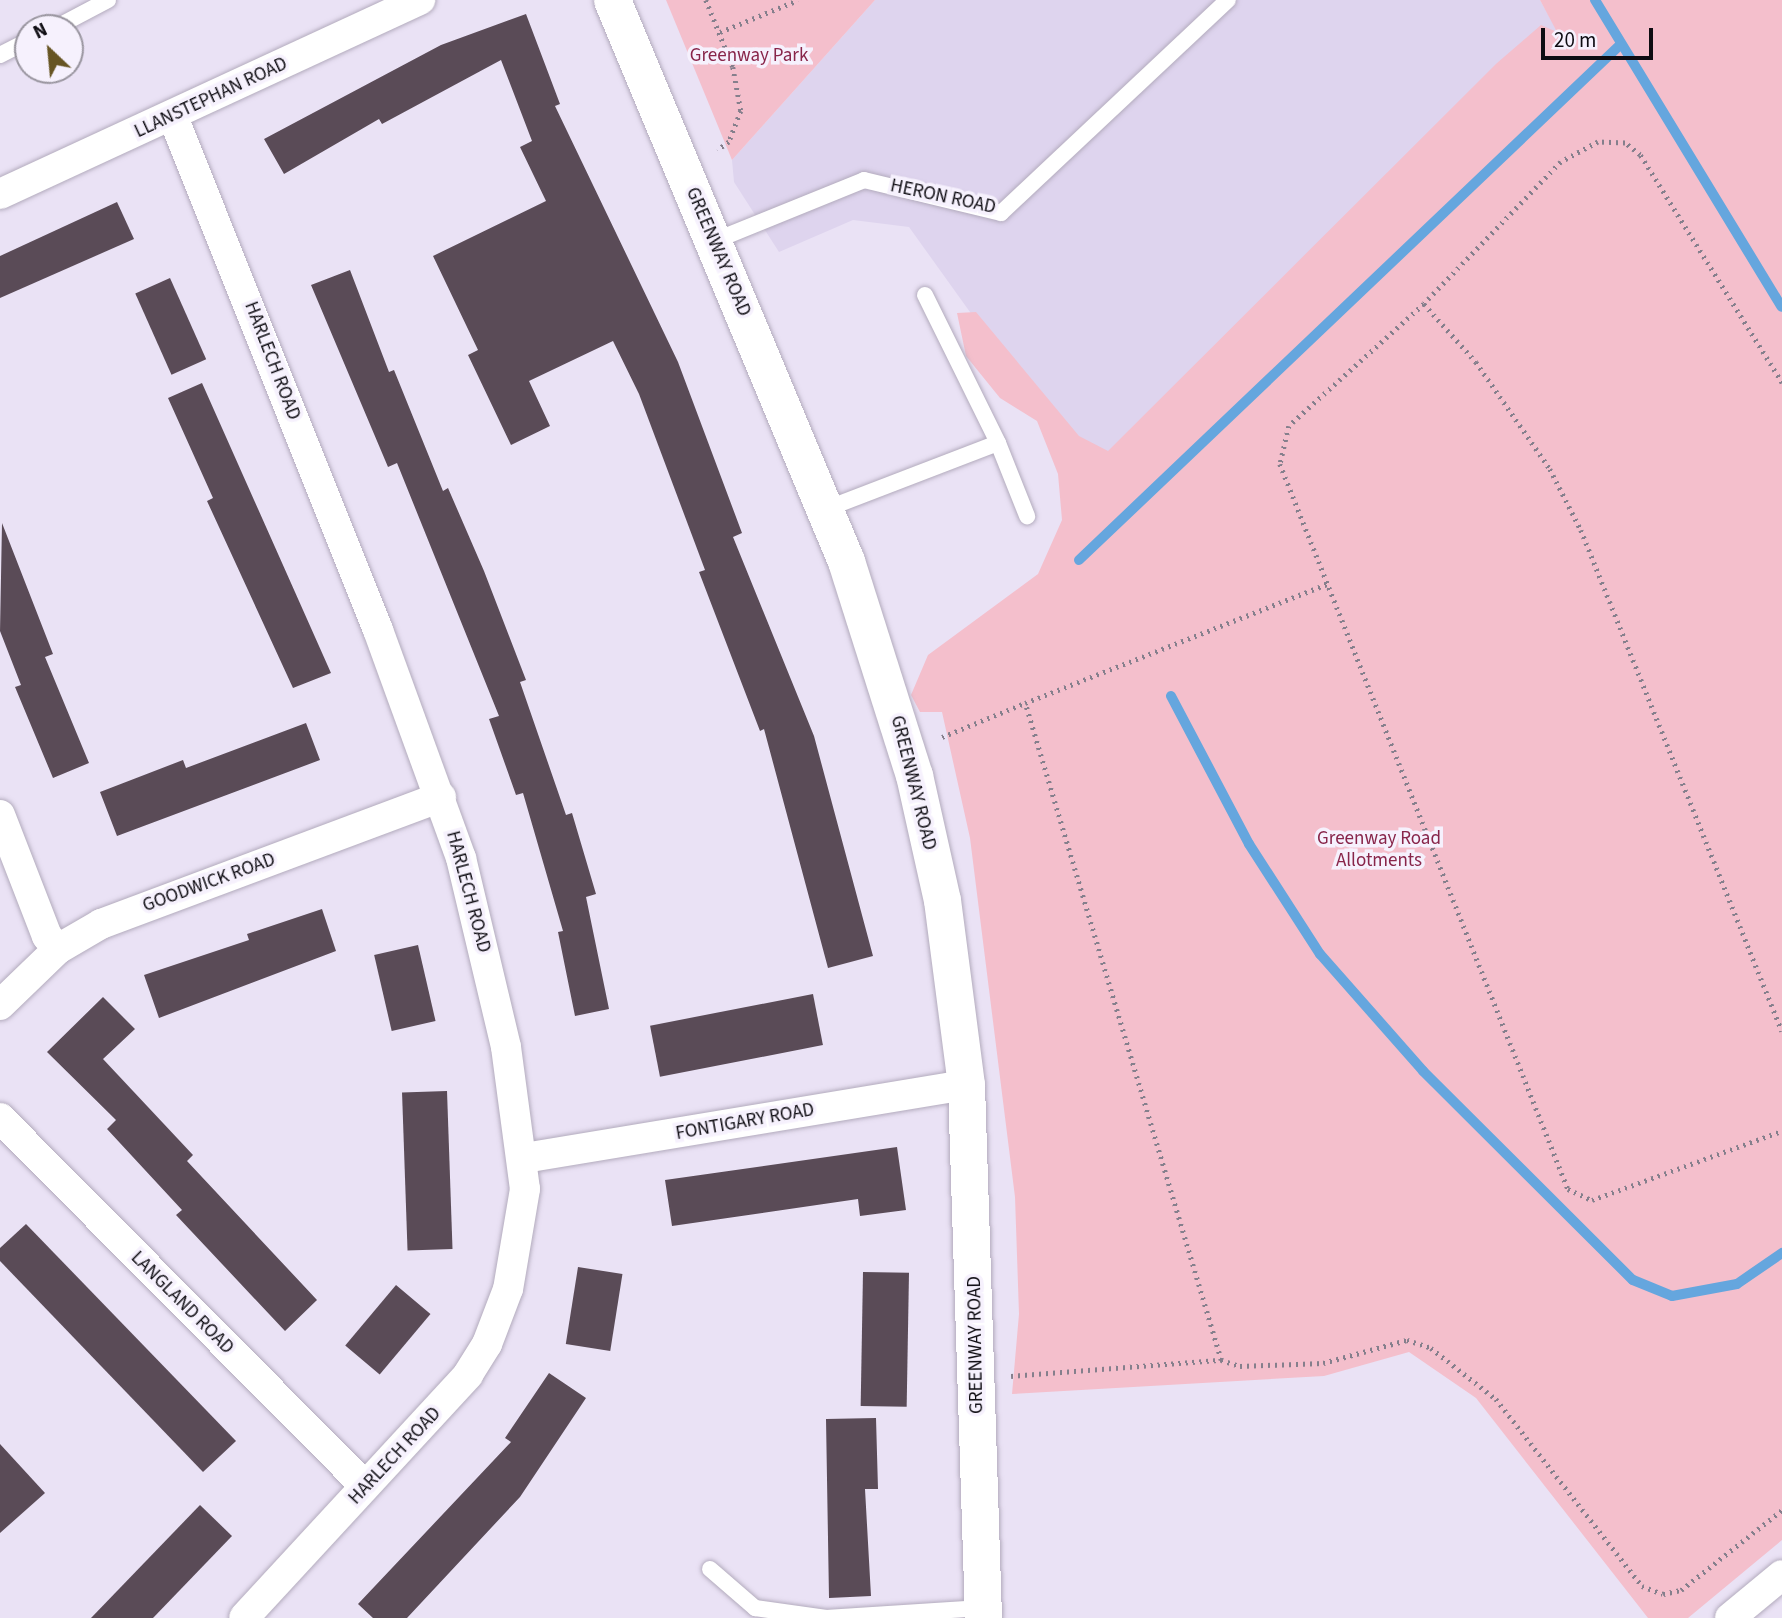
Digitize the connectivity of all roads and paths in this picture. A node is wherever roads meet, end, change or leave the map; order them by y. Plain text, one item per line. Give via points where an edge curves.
1 (108, 0) edge
2 (420, 0) edge
3 (612, 0) edge
4 (706, 0) edge
5 (798, 0) edge
6 (1228, 0) edge
7 (82, 14) edge
8 (720, 32) junction
9 (173, 117) junction
10 (718, 150) dead end
11 (0, 194) edge
12 (714, 241) junction
13 (925, 295) dead end
14 (1424, 304) junction
15 (1782, 383) edge
16 (998, 443) junction
17 (825, 509) junction
18 (1027, 516) dead end
19 (1327, 584) junction
20 (1025, 703) junction
21 (906, 751) junction
22 (440, 797) junction
23 (0, 816) edge
24 (58, 949) junction
25 (0, 1005) edge
26 (1782, 1031) edge
27 (966, 1085) junction
28 (0, 1118) edge
29 (1782, 1131) edge
30 (524, 1158) junction
31 (1221, 1360) junction
32 (977, 1379) junction
33 (365, 1486) junction
34 (1782, 1510) edge
35 (710, 1569) dead end
36 (1782, 1575) edge
37 (983, 1613) edge
38 (244, 1618) edge
39 (826, 1618) edge
40 (1730, 1618) edge

1 - 7 lane
2 - 9 street, LLANSTEPHAN ROAD
3 - 12 street, GREENWAY ROAD
4 - 8 path
5 - 8 path
6 - 12 lane, HERON ROAD via 1001,213 864,180
8 - 10 path via 741,111 729,142
9 - 11 street, LLANSTEPHAN ROAD
9 - 22 street, HARLECH ROAD
12 - 17 street, GREENWAY ROAD
13 - 16 lane
14 - 15 path via 1561,162 1598,142 1625,144 1640,155
14 - 19 path via 1289,426 1280,464
14 - 26 path via 1476,362 1550,469 1581,530
16 - 17 lane
16 - 18 lane
17 - 21 street, GREENWAY ROAD via 871,629
19 - 20 path
19 - 29 path via 1568,1189 1592,1200
20 - 21 path
20 - 31 path
21 - 27 street, GREENWAY ROAD via 942,900
22 - 24 street, GOODWICK ROAD via 101,924
22 - 30 street, HARLECH ROAD via 478,920
23 - 24 street via 47,936
24 - 25 street, GOODWICK ROAD
27 - 30 street, FONTIGARY ROAD
27 - 32 street, GREENWAY ROAD
28 - 33 street, LANGLAND ROAD
30 - 33 street, HARLECH ROAD via 517,1253 488,1344 444,1404
31 - 32 path
31 - 34 path via 1240,1366 1323,1363 1407,1340 1431,1348 1496,1399 1642,1586 1663,1594 1681,1590
32 - 37 street, GREENWAY ROAD
33 - 38 street, HARLECH ROAD
35 - 39 lane via 755,1608
36 - 40 street
37 - 39 lane

